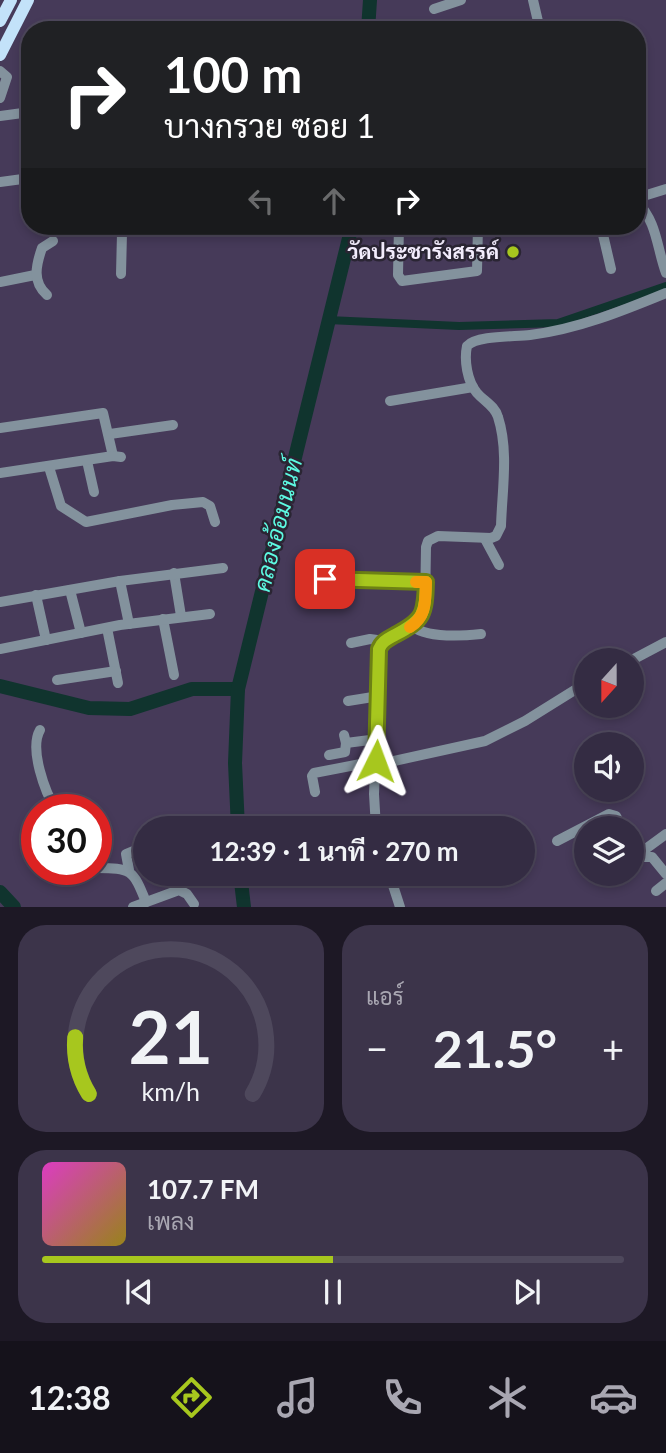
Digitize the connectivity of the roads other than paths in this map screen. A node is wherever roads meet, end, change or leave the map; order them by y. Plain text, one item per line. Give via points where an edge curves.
1 (10, 0) edge
2 (28, 0) edge
3 (461, 0) edge
4 (533, 0) edge
5 (434, 9) dead end
6 (0, 21) edge
7 (538, 21) edge
8 (0, 55) edge
9 (0, 71) edge
10 (0, 98) edge
11 (21, 114) edge
12 (0, 116) edge
13 (21, 179) edge
14 (0, 182) edge
15 (666, 189) edge
16 (646, 197) edge
17 (646, 212) edge
18 (122, 235) edge
19 (399, 235) edge
20 (478, 235) edge
21 (603, 235) edge
22 (53, 241) dead end
23 (611, 269) dead end
24 (666, 273) edge
25 (121, 274) dead end
26 (35, 275) junction
27 (0, 282) edge
28 (666, 293) edge
29 (47, 295) dead end
30 (473, 387) junction
31 (390, 401) dead end
32 (173, 425) dead end
33 (0, 428) edge
34 (110, 434) junction
35 (87, 461) junction
36 (49, 467) junction
37 (0, 473) edge
38 (94, 492) dead end
39 (215, 522) dead end
40 (485, 539) junction
41 (499, 565) dead end
42 (223, 568) dead end
43 (174, 573) junction
44 (325, 579) dead end
45 (120, 581) junction
46 (426, 582) junction
47 (70, 590) junction
48 (36, 595) junction
49 (0, 602) edge
50 (210, 614) dead end
51 (181, 616) junction
52 (163, 619) junction
53 (129, 624) junction
54 (412, 626) junction
55 (107, 628) junction
56 (81, 633) junction
57 (481, 634) dead end
58 (46, 640) junction
59 (384, 640) junction
60 (666, 642) edge
61 (351, 643) dead end
62 (0, 649) edge
63 (644, 654) edge
64 (116, 671) junction
65 (174, 675) dead end
66 (57, 680) dead end
67 (118, 683) dead end
68 (574, 690) edge
69 (379, 696) junction
70 (348, 701) dead end
71 (40, 730) dead end
72 (378, 739) junction
73 (329, 755) dead end
74 (376, 763) junction
75 (315, 792) dead end
76 (49, 794) edge
77 (375, 816) edge
78 (574, 832) edge
79 (666, 834) edge
80 (557, 841) dead end
81 (644, 847) edge
82 (133, 851) edge
83 (644, 855) edge
84 (112, 868) edge
85 (129, 870) junction
86 (666, 874) edge
87 (666, 883) edge
88 (393, 886) edge
89 (656, 891) dead end
90 (146, 902) junction
91 (194, 904) dead end
92 (398, 906) edge
93 (133, 907) edge

1 - 6 main road
2 - 8 main road
3 - 5 street
4 - 7 street
9 - 10 street via 7,77
11 - 12 street
13 - 14 street
15 - 16 street
17 - 24 street
18 - 25 street
19 - 20 street via 398,275 402,281 477,271
21 - 23 street
22 - 26 street via 42,248
26 - 27 street
26 - 29 street
28 - 30 street via 574,326 469,343 466,357
30 - 31 street
30 - 40 street via 496,412 503,445 500,526 496,536
32 - 34 street
33 - 34 street via 99,412 105,414
34 - 35 street via 117,456
35 - 36 street
35 - 38 street
36 - 37 street
36 - 39 street via 61,506 81,521 203,502 210,506
40 - 41 street
40 - 46 street via 438,536 428,541
42 - 43 street
43 - 45 street
43 - 51 street
44 - 46 street
45 - 47 street
45 - 53 street
46 - 54 street via 425,608
47 - 48 street
47 - 56 street
48 - 49 street
48 - 58 street
50 - 51 street
51 - 52 street
52 - 53 street
52 - 65 street
53 - 55 street
54 - 57 street via 433,635
54 - 59 street
55 - 56 street
55 - 64 street
56 - 58 street
58 - 62 street
59 - 61 street
59 - 69 street via 379,649
60 - 63 street
64 - 66 street
64 - 67 street
68 - 74 street via 485,741
69 - 70 street
69 - 72 street
71 - 76 street via 36,742
72 - 73 street via 345,739 345,752
72 - 74 street
74 - 75 street via 314,773
74 - 77 street
78 - 80 street
79 - 81 street
82 - 85 street via 126,854
83 - 86 street via 652,857
84 - 85 street
85 - 90 street
87 - 89 street
88 - 92 street
90 - 91 street via 179,890
90 - 93 street

